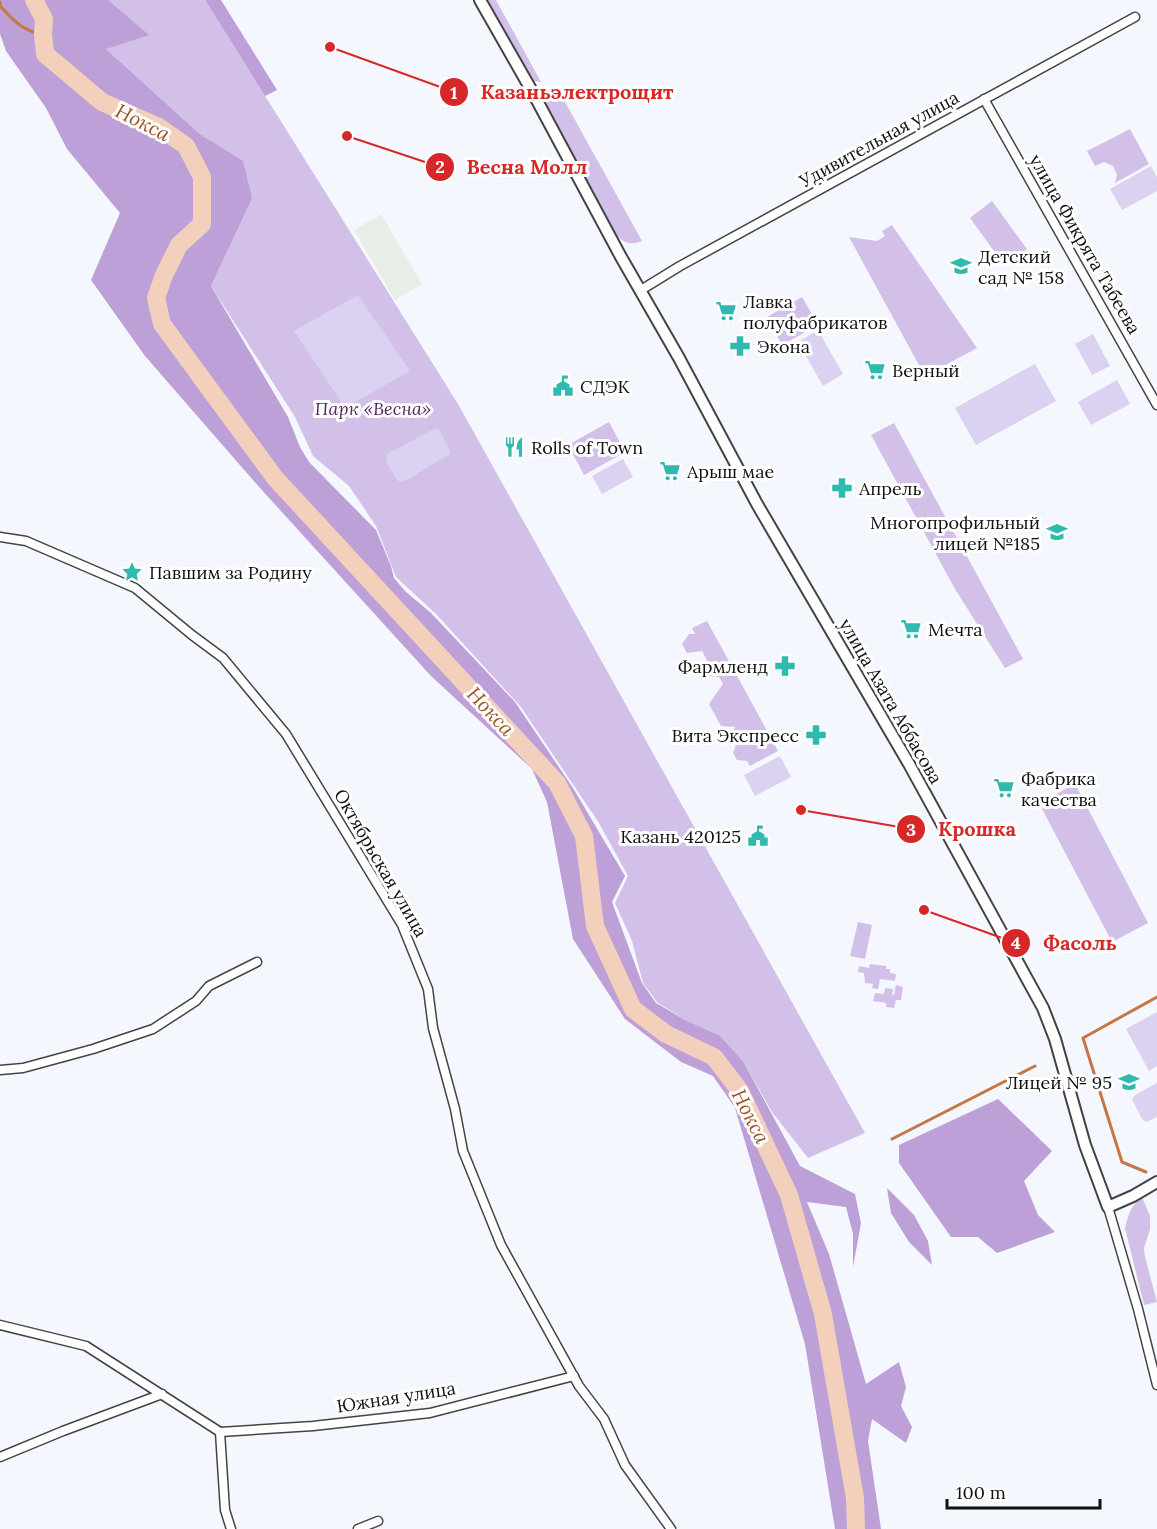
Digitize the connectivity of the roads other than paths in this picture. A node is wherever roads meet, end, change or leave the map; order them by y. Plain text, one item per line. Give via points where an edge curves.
1 (480, 0) edge
2 (1135, 17) dead end
3 (984, 99) junction
4 (641, 290) junction
5 (1157, 405) edge
6 (0, 537) edge
7 (257, 962) dead end
8 (0, 1070) edge
9 (1157, 1182) edge
10 (1108, 1207) junction
11 (0, 1324) edge
12 (574, 1376) junction
13 (1157, 1385) edge
14 (162, 1394) junction
15 (220, 1432) junction
16 (0, 1457) edge
17 (378, 1521) dead end
18 (231, 1529) edge
19 (358, 1529) edge
20 (671, 1529) edge

1 - 4 street, улица Азата Аббасова
2 - 3 street, Удивительная улица
3 - 4 street, Удивительная улица
3 - 5 street, улица Фикрята Табеева
4 - 10 street, улица Азата Аббасова via 757,504 909,764 1042,1008
6 - 12 street, Октябрьская улица via 26,541 135,588 223,657 286,734 402,925 428,989 433,1028 463,1151 476,1187 501,1245
7 - 8 street via 209,986 195,1001 153,1029 23,1068
9 - 10 street
10 - 13 street, улица Азата Аббасова
11 - 14 street via 86,1347
12 - 15 street, Южная улица via 430,1413
12 - 20 street, Октябрьская улица via 604,1419 625,1465
14 - 15 street
14 - 16 street
15 - 18 street via 225,1510
17 - 19 street

